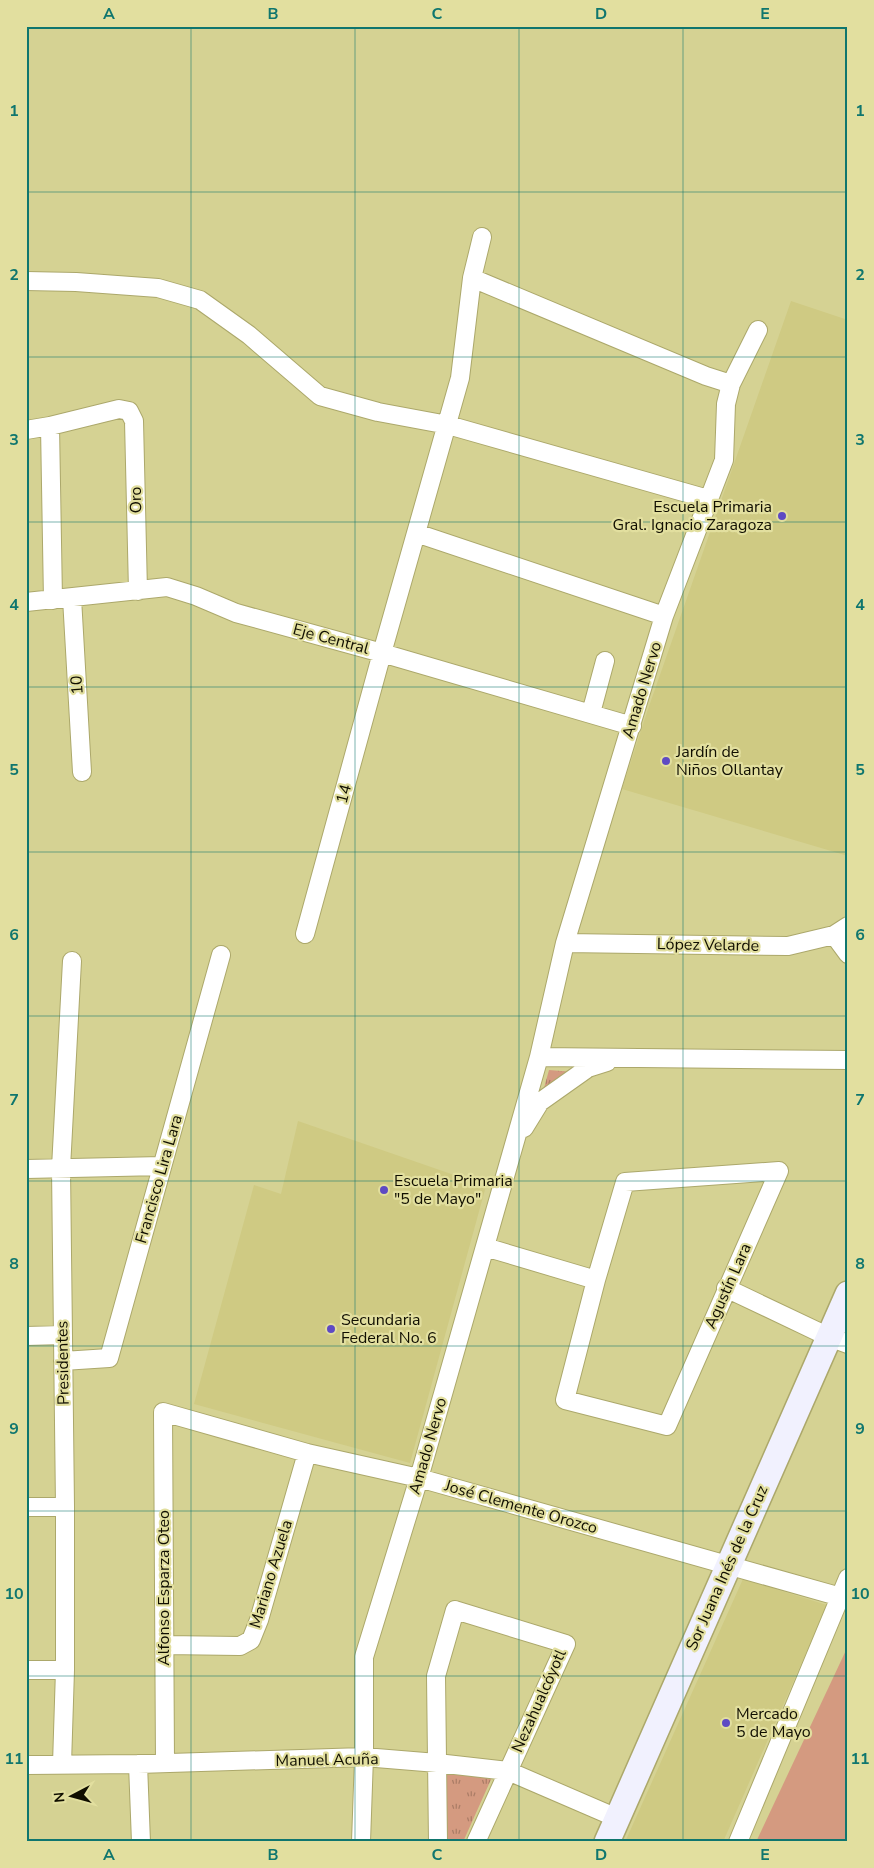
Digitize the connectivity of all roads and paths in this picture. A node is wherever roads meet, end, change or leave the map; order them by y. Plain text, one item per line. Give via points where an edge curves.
1 (482, 237) dead end
2 (472, 278) junction
3 (26, 281) edge
4 (758, 330) dead end
5 (731, 384) junction
6 (448, 425) junction
7 (50, 426) junction
8 (26, 430) edge
9 (708, 499) junction
10 (416, 533) junction
11 (138, 591) junction
12 (72, 598) junction
13 (53, 600) junction
14 (26, 602) edge
15 (664, 616) junction
16 (382, 653) junction
17 (605, 661) dead end
18 (591, 713) junction
19 (632, 726) junction
20 (82, 772) dead end
21 (841, 931) edge
22 (305, 934) dead end
23 (565, 943) junction
24 (848, 954) edge
25 (222, 956) dead end
26 (72, 961) dead end
27 (538, 1057) junction
28 (618, 1058) junction
29 (848, 1060) edge
30 (513, 1145) junction
31 (162, 1166) junction
32 (61, 1168) junction
33 (26, 1169) edge
34 (485, 1247) junction
35 (596, 1280) junction
36 (726, 1288) junction
37 (848, 1294) edge
38 (63, 1335) junction
39 (26, 1336) edge
40 (838, 1341) edge
41 (63, 1361) junction
42 (163, 1412) joint
43 (307, 1453) junction
44 (418, 1478) junction
45 (26, 1507) edge
46 (65, 1507) junction
47 (728, 1565) junction
48 (848, 1578) edge
49 (844, 1598) edge
50 (164, 1645) junction
51 (26, 1670) edge
52 (65, 1670) junction
53 (364, 1757) junction
54 (165, 1763) junction
55 (437, 1763) junction
56 (62, 1764) junction
57 (138, 1764) junction
58 (26, 1765) edge
59 (508, 1771) junction
60 (618, 1818) junction
61 (141, 1842) edge
62 (361, 1842) edge
63 (438, 1842) edge
64 (476, 1842) edge
65 (607, 1842) edge
66 (738, 1842) edge

1 - 2 street, 14
2 - 5 street
2 - 6 street, 14 via 460,378
3 - 6 street via 158,288 200,300 249,335 320,396 378,412
4 - 5 street, Amado Nervo
5 - 9 street, Amado Nervo via 726,404 724,460
6 - 9 street
6 - 10 street, 14
7 - 8 street
7 - 11 street, Oro via 119,409 129,411 134,421
7 - 13 street
9 - 15 street, Amado Nervo
10 - 15 street
10 - 16 street, 14
11 - 12 street, Eje Central
11 - 16 street, Eje Central via 167,587 236,614
12 - 13 street, Eje Central
12 - 20 street, 10
13 - 14 street, Eje Central
15 - 19 street, Amado Nervo
16 - 18 street, Eje Central
16 - 22 street, 14
17 - 18 street
18 - 19 street, Eje Central
19 - 23 street, Amado Nervo
21 - 23 street, López Velarde via 788,946
21 - 24 street
23 - 27 street, Amado Nervo
25 - 31 street, Francisco Lira Lara
26 - 32 street, Presidentes
27 - 28 street
27 - 30 street, Amado Nervo
28 - 29 street
28 - 30 street via 588,1068 540,1102
30 - 34 street, Amado Nervo
31 - 32 street
31 - 41 street, Francisco Lira Lara via 109,1358
32 - 33 street
32 - 38 street, Presidentes
34 - 35 street
34 - 44 street, Amado Nervo
35 - 36 street, Agustín Lara via 565,1400 667,1426
35 - 36 street, Agustín Lara via 625,1182 778,1171
36 - 40 street
37 - 40 main road, Sor Juana Inés de la Cruz
38 - 39 street
38 - 41 street, Presidentes
40 - 47 main road, Sor Juana Inés de la Cruz
41 - 46 street, Presidentes
42 - 43 street, José Clemente Orozco
42 - 50 street, Alfonso Esparza Oteo
43 - 44 street, José Clemente Orozco
43 - 50 street, Mariano Azuela via 251,1640 240,1646
44 - 47 street, José Clemente Orozco
44 - 53 street, Amado Nervo via 364,1657
45 - 46 street
46 - 52 street, Presidentes
47 - 49 street, José Clemente Orozco
47 - 60 main road, Sor Juana Inés de la Cruz
48 - 49 street
49 - 66 street
50 - 54 street, Alfonso Esparza Oteo
51 - 52 street
52 - 56 street, Presidentes
53 - 54 street, Manuel Acuña
53 - 55 street, Manuel Acuña
53 - 62 street, Amado Nervo
54 - 57 street, Manuel Acuña
55 - 59 street, Manuel Acuña
55 - 59 street, Nezahualcóyotl via 436,1676 455,1610 566,1644
55 - 63 street
56 - 57 street, Manuel Acuña
56 - 58 street, Manuel Acuña
57 - 61 street
59 - 60 street, Manuel Acuña
59 - 64 street, Nezahualcóyotl
60 - 65 main road, Sor Juana Inés de la Cruz

